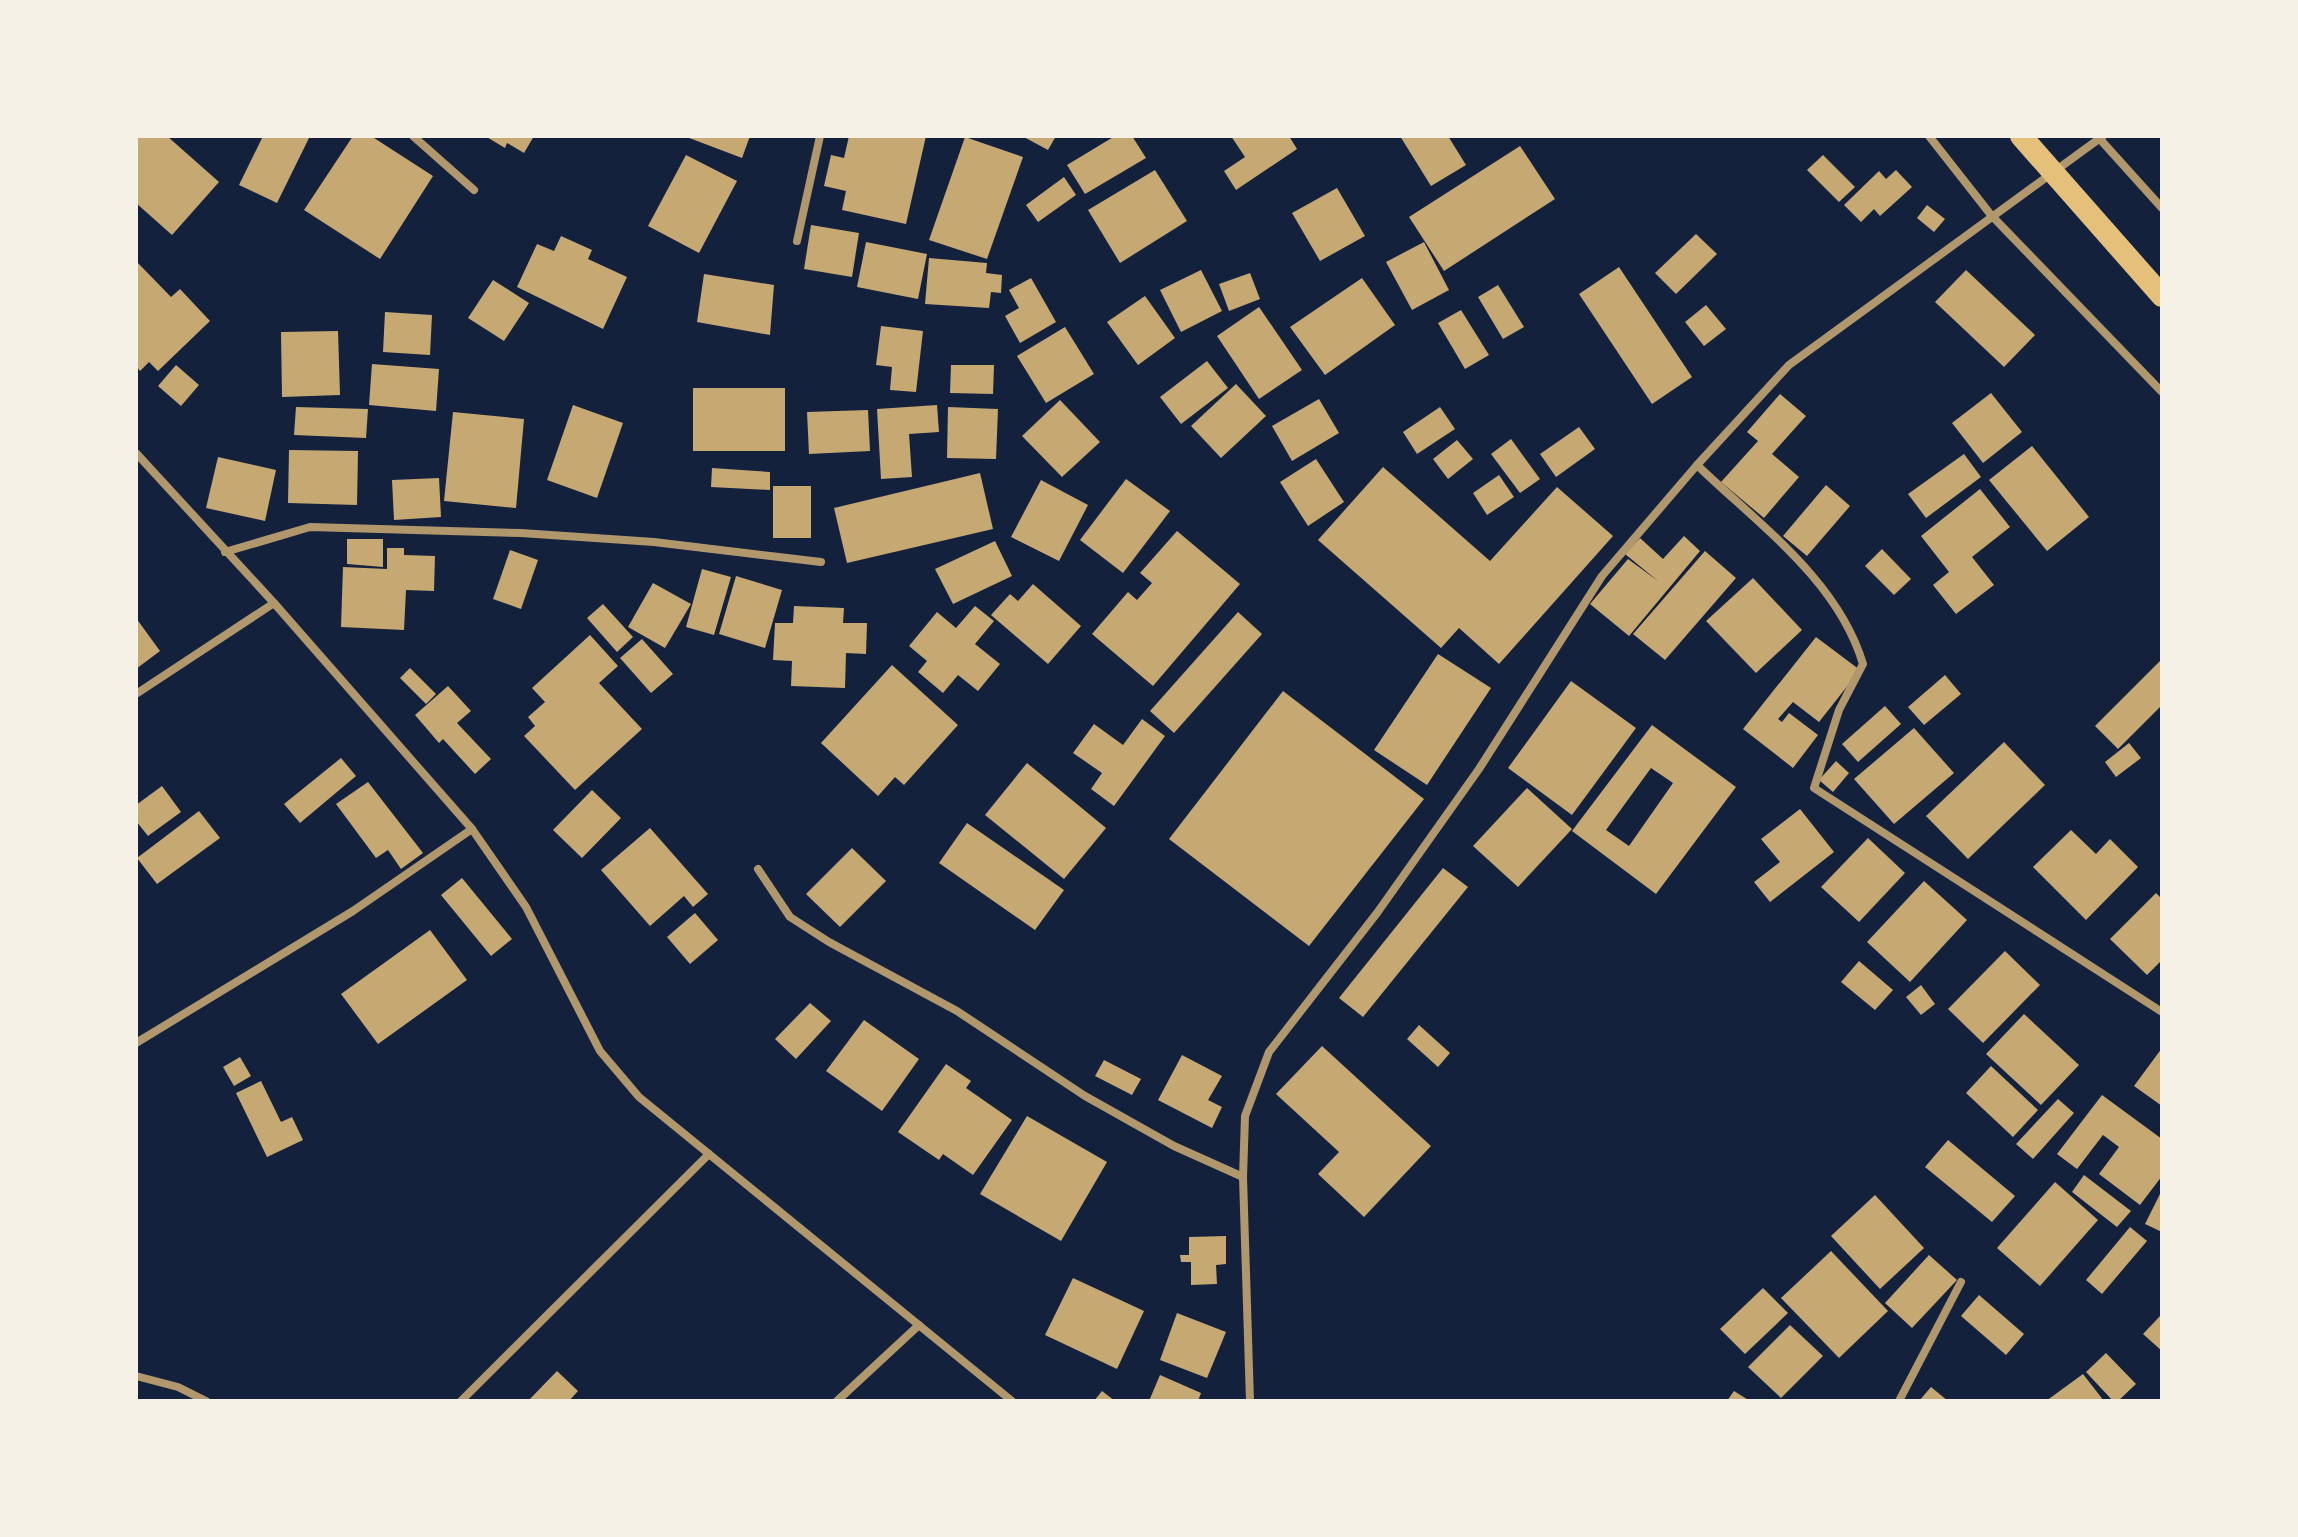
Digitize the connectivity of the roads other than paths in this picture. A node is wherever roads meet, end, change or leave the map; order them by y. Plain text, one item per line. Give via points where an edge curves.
1 (413, 136) edge
2 (820, 136) edge
3 (1929, 136) edge
4 (2021, 136) edge
5 (2100, 137) edge
6 (2055, 172) junction
7 (474, 190) dead end
8 (2162, 208) edge
9 (1991, 215) junction
10 (797, 241) dead end
11 (2162, 296) edge
12 (2162, 392) edge
13 (136, 453) edge
14 (1697, 465) junction
15 (225, 552) junction
16 (821, 562) dead end
17 (274, 603) junction
18 (136, 694) edge
19 (472, 829) junction
20 (758, 869) dead end
21 (2162, 1012) edge
22 (136, 1043) edge
23 (709, 1154) junction
24 (1243, 1177) junction
25 (1961, 1282) dead end
26 (919, 1325) junction
27 (136, 1376) edge
28 (464, 1400) edge
29 (206, 1401) edge
30 (837, 1401) edge
31 (1012, 1401) edge
32 (1250, 1401) edge
33 (1899, 1401) edge

1 - 7 street
2 - 10 street
3 - 9 street
4 - 6 highway
5 - 6 street
5 - 8 street
6 - 9 street
6 - 11 highway
9 - 12 street
9 - 14 street via 1789,365
13 - 15 street
14 - 21 street via 1827,590 1858,645 1863,664 1839,710 1814,788
14 - 24 street via 1602,576 1479,769 1269,1052 1245,1116
15 - 16 street via 310,527 654,542
15 - 17 street
17 - 18 street
17 - 19 street
19 - 22 street via 353,911
19 - 23 street via 526,907 600,1051 639,1097
20 - 24 street via 790,917 829,942 957,1011 1085,1096
23 - 26 street
23 - 28 street
24 - 32 street
25 - 33 street
26 - 30 street
26 - 31 street
27 - 29 street

